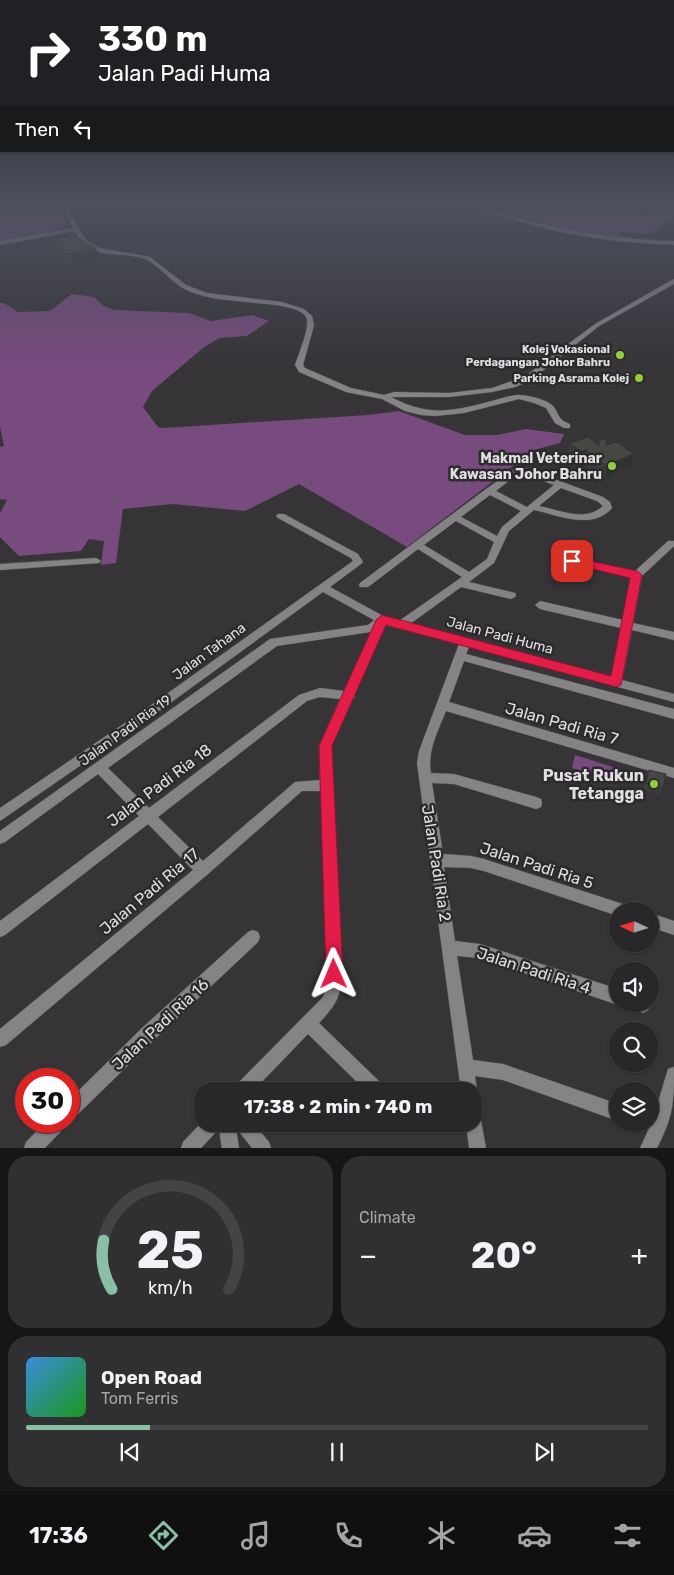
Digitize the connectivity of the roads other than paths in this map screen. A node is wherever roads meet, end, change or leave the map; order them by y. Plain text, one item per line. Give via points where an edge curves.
1 (151, 261) edge
2 (674, 281) edge
3 (384, 397) junction
4 (567, 426) dead end
5 (560, 484) junction
6 (489, 491) junction
7 (530, 509) junction
8 (281, 516) dead end
9 (455, 517) junction
10 (500, 541) junction
11 (671, 543) dead end
12 (418, 545) junction
13 (556, 557) dead end
14 (96, 561) dead end
15 (0, 567) edge
16 (637, 575) junction
17 (469, 577) junction
18 (459, 583) junction
19 (364, 585) dead end
20 (324, 588) junction
21 (511, 594) dead end
22 (540, 605) dead end
23 (382, 620) junction
24 (401, 625) junction
25 (626, 626) junction
26 (674, 636) edge
27 (465, 642) junction
28 (460, 656) junction
29 (586, 674) junction
30 (616, 682) junction
31 (583, 689) junction
32 (349, 697) junction
33 (674, 698) edge
34 (442, 705) junction
35 (674, 714) edge
36 (99, 766) junction
37 (674, 773) edge
38 (425, 778) junction
39 (326, 785) junction
40 (536, 803) dead end
41 (0, 815) edge
42 (148, 816) junction
43 (0, 838) edge
44 (438, 860) junction
45 (203, 870) junction
46 (609, 906) edge
47 (659, 923) edge
48 (674, 928) edge
49 (0, 930) edge
50 (253, 937) dead end
51 (450, 948) junction
52 (609, 994) edge
53 (308, 1023) junction
54 (0, 1039) edge
55 (466, 1068) junction
56 (674, 1075) edge
57 (251, 1082) edge
58 (368, 1082) edge
59 (468, 1082) edge
60 (80, 1100) edge
61 (609, 1110) edge
62 (204, 1132) edge
63 (228, 1132) edge
64 (249, 1132) edge
65 (475, 1132) edge
66 (47, 1133) edge
67 (32, 1148) edge
68 (189, 1148) edge
69 (231, 1148) edge
70 (262, 1148) edge
71 (478, 1148) edge
72 (648, 1148) edge

1 - 3 street via 194,291 217,298 282,304 302,310 309,316 311,324 299,365 302,370 349,390
2 - 3 street via 597,325 518,383 449,395 394,394
3 - 4 street via 408,409 434,412 526,397 549,407 554,417
5 - 6 street via 521,469
5 - 7 street
5 - 7 street via 600,499 607,508 592,518
6 - 7 street
6 - 9 street
7 - 10 street via 505,529
8 - 20 street, Jalan Tahana via 358,559
9 - 10 street
9 - 12 street
10 - 17 street via 491,561
11 - 16 street
12 - 17 street
12 - 19 street
13 - 16 street
14 - 15 street
16 - 25 street
17 - 18 street
18 - 21 street
18 - 24 street
20 - 23 street, Jalan Padi Huma
20 - 41 street, Jalan Tahana
22 - 25 street
23 - 24 street, Jalan Padi Huma
23 - 32 street
23 - 36 street, Jalan Padi Ria 19 via 371,628 274,642
24 - 27 street, Jalan Padi Huma
25 - 26 street
25 - 30 street
27 - 28 street, Jalan Padi Ria 2
27 - 29 street, Jalan Padi Huma
28 - 31 street
28 - 34 street, Jalan Padi Ria 2
29 - 30 street, Jalan Padi Huma
29 - 31 street
30 - 33 street, Jalan Padi Huma
31 - 35 street
32 - 39 street via 326,746
32 - 42 street, Jalan Padi Ria 18 via 325,692 308,695
34 - 37 street, Jalan Padi Ria 7
34 - 38 street, Jalan Padi Ria 2 via 425,751
36 - 42 street
36 - 43 street, Jalan Padi Ria 19
38 - 40 street via 454,779
38 - 44 street, Jalan Padi Ria 2
39 - 45 street, Jalan Padi Ria 17 via 299,786
39 - 53 street via 334,989 328,1002
42 - 45 street
42 - 49 street, Jalan Padi Ria 18
44 - 46 street, Jalan Padi Ria 5 via 484,865
44 - 51 street, Jalan Padi Ria 2
45 - 54 street, Jalan Padi Ria 17
47 - 48 street
50 - 60 street, Jalan Padi Ria 16
51 - 52 street, Jalan Padi Ria 4 via 480,951
51 - 55 street, Jalan Padi Ria 2
53 - 57 street
53 - 58 street
55 - 59 street, Jalan Padi Ria 2
55 - 61 street via 503,1072
56 - 72 street via 660,1125
62 - 68 street
63 - 69 street
64 - 70 street
65 - 71 street
66 - 67 street

